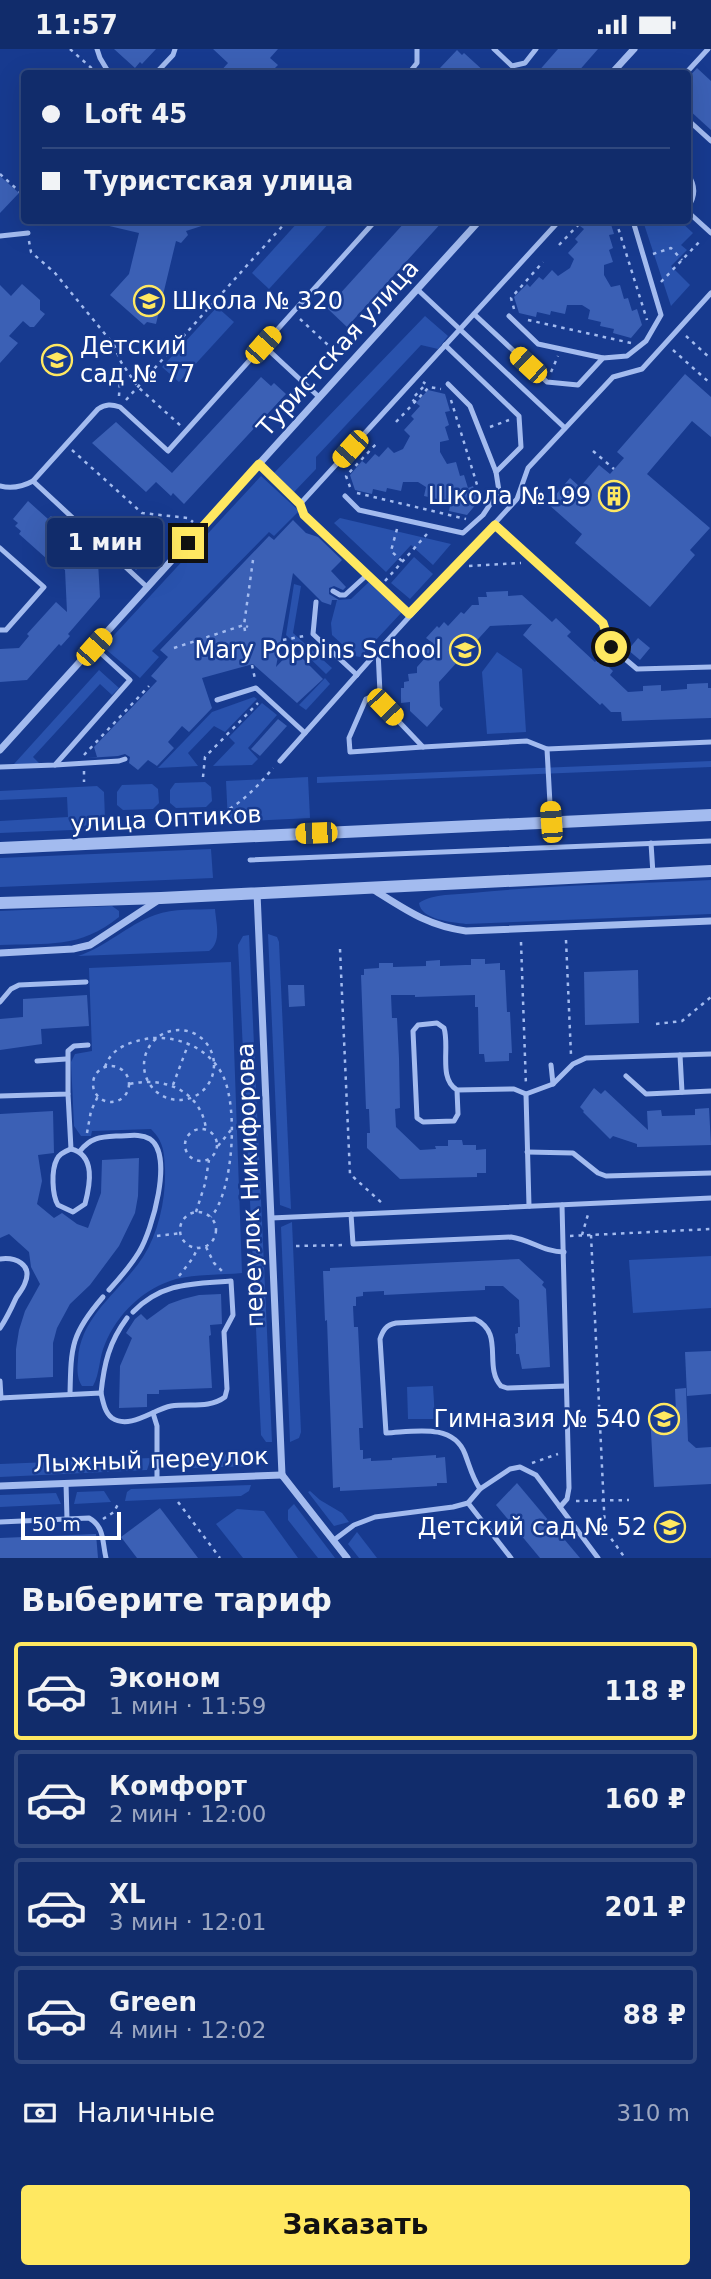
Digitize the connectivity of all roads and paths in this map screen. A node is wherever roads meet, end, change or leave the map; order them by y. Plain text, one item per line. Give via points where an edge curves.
1 (70, 49) edge
2 (97, 49) edge
3 (175, 49) edge
4 (417, 49) edge
5 (494, 49) edge
6 (536, 49) edge
7 (634, 49) edge
8 (706, 51) edge
9 (711, 59) edge
10 (94, 70) edge
11 (107, 70) edge
12 (159, 70) edge
13 (411, 70) edge
14 (614, 70) edge
15 (689, 70) edge
16 (691, 123) edge
17 (711, 141) edge
18 (0, 174) edge
19 (691, 182) edge
20 (21, 198) edge
21 (691, 202) edge
22 (691, 212) edge
23 (284, 224) edge
24 (371, 224) edge
25 (476, 224) edge
26 (556, 224) edge
27 (578, 224) edge
28 (617, 224) edge
29 (634, 224) edge
30 (28, 233) joint
31 (711, 233) edge
32 (0, 236) edge
33 (704, 237) dead end
34 (559, 245) dead end
35 (644, 257) junction
36 (682, 260) junction
37 (543, 262) dead end
38 (629, 262) junction
39 (416, 289) junction
40 (653, 289) junction
41 (711, 292) edge
42 (642, 302) junction
43 (293, 312) junction
44 (474, 314) junction
45 (509, 316) dead end
46 (649, 324) dead end
47 (678, 328) junction
48 (460, 329) junction
49 (632, 343) dead end
50 (666, 343) junction
51 (263, 345) junction
52 (445, 345) junction
53 (710, 357) edge
54 (603, 358) junction
55 (121, 362) junction
56 (349, 364) junction
57 (426, 384) dead end
58 (448, 384) dead end
59 (711, 384) edge
60 (138, 387) junction
61 (319, 397) junction
62 (415, 402) junction
63 (120, 407) junction
64 (519, 416) junction
65 (396, 422) dead end
66 (565, 429) junction
67 (186, 431) junction
68 (480, 431) junction
69 (462, 437) junction
70 (65, 444) junction
71 (376, 444) dead end
72 (593, 451) dead end
73 (259, 464) junction
74 (614, 469) dead end
75 (496, 472) junction
76 (33, 481) junction
77 (0, 486) edge
78 (345, 495) dead end
79 (482, 503) dead end
80 (300, 504) junction
81 (402, 504) junction
82 (444, 514) junction
83 (399, 519) junction
84 (467, 519) dead end
85 (495, 525) junction
86 (433, 527) junction
87 (201, 529) junction
88 (0, 548) edge
89 (253, 560) dead end
90 (403, 562) junction
91 (535, 562) junction
92 (455, 566) junction
93 (368, 574) junction
94 (388, 579) dead end
95 (147, 587) junction
96 (333, 591) dead end
97 (316, 602) dead end
98 (409, 614) junction
99 (0, 630) edge
100 (313, 634) junction
101 (282, 640) dead end
102 (94, 647) junction
103 (174, 648) dead end
104 (378, 651) junction
105 (253, 665) dead end
106 (711, 667) edge
107 (357, 675) junction
108 (149, 686) dead end
109 (256, 688) junction
110 (380, 693) junction
111 (265, 696) junction
112 (217, 699) dead end
113 (305, 733) junction
114 (711, 742) edge
115 (423, 747) junction
116 (547, 749) junction
117 (0, 750) edge
118 (125, 759) dead end
119 (280, 761) joint
120 (83, 763) junction
121 (55, 765) junction
122 (0, 767) edge
123 (204, 777) dead end
124 (84, 782) dead end
125 (214, 815) dead end
126 (711, 815) edge
127 (551, 822) junction
128 (711, 841) edge
129 (651, 843) junction
130 (0, 848) edge
131 (250, 860) dead end
132 (711, 871) edge
133 (653, 874) junction
134 (371, 888) junction
135 (257, 893) junction
136 (161, 898) junction
137 (0, 903) edge
138 (711, 921) edge
139 (566, 940) dead end
140 (521, 942) dead end
141 (340, 949) dead end
142 (0, 953) edge
143 (86, 982) dead end
144 (711, 997) edge
145 (0, 1002) edge
146 (656, 1024) dead end
147 (157, 1037) junction
148 (189, 1044) junction
149 (88, 1045) dead end
150 (711, 1054) edge
151 (680, 1055) junction
152 (66, 1059) junction
153 (37, 1061) dead end
154 (214, 1063) junction
155 (573, 1064) junction
156 (551, 1065) dead end
157 (105, 1067) junction
158 (626, 1076) dead end
159 (147, 1080) junction
160 (128, 1084) junction
161 (552, 1084) junction
162 (173, 1085) junction
163 (457, 1090) junction
164 (711, 1091) edge
165 (682, 1092) junction
166 (68, 1094) junction
167 (526, 1094) junction
168 (98, 1096) junction
169 (0, 1097) edge
170 (190, 1098) junction
171 (206, 1129) junction
172 (231, 1129) junction
173 (88, 1141) junction
174 (218, 1146) junction
175 (71, 1149) junction
176 (80, 1151) junction
177 (527, 1152) junction
178 (209, 1160) junction
179 (711, 1173) edge
180 (711, 1198) edge
181 (591, 1203) junction
182 (384, 1205) dead end
183 (562, 1205) junction
184 (529, 1206) junction
185 (196, 1212) junction
186 (351, 1214) junction
187 (211, 1217) junction
188 (271, 1218) junction
189 (711, 1229) edge
190 (181, 1233) junction
191 (148, 1235) junction
192 (582, 1235) junction
193 (591, 1235) junction
194 (563, 1236) junction
195 (353, 1244) junction
196 (205, 1246) junction
197 (198, 1247) junction
198 (296, 1247) dead end
199 (564, 1252) junction
200 (0, 1259) edge
201 (231, 1281) junction
202 (176, 1285) junction
203 (109, 1290) dead end
204 (103, 1297) dead end
205 (133, 1312) dead end
206 (127, 1318) dead end
207 (0, 1328) edge
208 (0, 1381) edge
209 (566, 1385) junction
210 (101, 1393) junction
211 (70, 1394) junction
212 (0, 1398) edge
213 (153, 1413) junction
214 (568, 1450) junction
215 (520, 1467) junction
216 (282, 1475) junction
217 (157, 1479) junction
218 (66, 1483) junction
219 (0, 1486) edge
220 (480, 1489) junction
221 (567, 1499) junction
222 (603, 1500) junction
223 (629, 1500) dead end
224 (178, 1502) dead end
225 (468, 1503) junction
226 (118, 1504) dead end
227 (560, 1507) junction
228 (67, 1519) junction
229 (0, 1522) edge
230 (98, 1523) junction
231 (334, 1540) junction
232 (509, 1557) edge
233 (106, 1558) edge
234 (220, 1558) edge
235 (347, 1558) edge
236 (598, 1558) edge
237 (625, 1558) edge

1 - 10 path
2 - 11 lane
3 - 12 lane
4 - 13 lane via 417,63
5 - 6 lane via 512,66 525,63
7 - 14 street
8 - 9 lane
8 - 15 lane
16 - 17 lane
18 - 20 path
19 - 21 lane
22 - 31 lane
23 - 60 path
24 - 43 lane
25 - 39 street, Туристская улица
26 - 44 lane
27 - 34 path
28 - 38 path
29 - 35 lane
30 - 32 lane
30 - 55 path via 31,252 55,273 114,345
33 - 36 path
35 - 36 path via 671,248
35 - 38 path
35 - 40 lane
36 - 40 path
37 - 49 path via 511,298 517,318
38 - 42 path
39 - 48 lane
39 - 56 street, Туристская улица
40 - 42 path
40 - 54 lane via 661,315 646,341 627,356
41 - 47 lane
42 - 46 path
43 - 51 lane
43 - 56 path
44 - 48 lane
44 - 54 lane via 547,381 578,385
45 - 54 lane via 538,344
47 - 50 lane
47 - 53 path
48 - 52 lane
48 - 66 lane
50 - 59 path
50 - 66 lane via 642,369 613,377
51 - 61 lane
51 - 67 lane
52 - 64 lane
52 - 80 lane
55 - 60 path
55 - 63 path
56 - 61 street, Туристская улица
57 - 62 path via 412,399
58 - 68 lane via 470,405
60 - 63 path
60 - 67 path
61 - 73 street, Туристская улица
62 - 65 path
62 - 69 path via 429,387 448,391
63 - 67 lane via 168,451
63 - 70 lane via 112,404 98,409
64 - 68 path
64 - 75 lane via 521,447
66 - 85 lane via 528,468 517,499
68 - 69 path
68 - 75 lane
69 - 79 path
70 - 76 lane
70 - 87 path via 142,513 188,518
71 - 81 path via 346,476 352,492
72 - 74 path
73 - 80 lane
73 - 87 street, Туристская улица
75 - 86 lane via 499,491 463,533
76 - 77 lane via 11,488
76 - 95 lane
78 - 83 lane via 359,510
80 - 93 lane via 304,515
81 - 82 path
81 - 83 path
82 - 84 path
82 - 86 path
83 - 86 lane
83 - 90 path via 391,551
85 - 91 lane
85 - 92 lane
86 - 90 path
87 - 95 street, Туристская улица
88 - 99 lane via 44,587 6,630
89 - 103 path via 245,627
90 - 94 path
91 - 92 path
91 - 106 lane via 603,623 611,647 637,669
92 - 98 lane
93 - 96 lane via 345,595
93 - 98 lane
95 - 102 street, Туристская улица
97 - 100 lane
98 - 104 lane
100 - 101 path
100 - 107 lane
102 - 117 street, Туристская улица
102 - 121 lane via 130,680
104 - 107 lane
104 - 110 lane
105 - 109 path
107 - 113 lane
108 - 120 path via 83,756
109 - 111 lane
109 - 112 lane
110 - 115 lane via 385,707
110 - 115 lane via 366,699 349,738 350,752
111 - 113 lane
111 - 123 path via 205,757
113 - 119 lane
114 - 116 lane
115 - 116 lane via 527,741
116 - 127 lane
118 - 120 lane
119 - 125 path via 256,788
120 - 121 lane
120 - 124 path
121 - 122 lane
126 - 127 street, улица Оптиков
127 - 130 street, улица Оптиков
128 - 129 lane
129 - 131 lane
129 - 133 lane
132 - 133 street
133 - 134 street
134 - 135 street
134 - 138 street via 422,920 466,931
135 - 136 street
135 - 188 street, переулок Никифорова
136 - 137 street
136 - 142 street via 90,945
139 - 155 path
140 - 167 path
141 - 182 path via 350,1174
143 - 145 lane via 19,985
144 - 146 path via 682,1021
147 - 148 path
147 - 154 path via 178,1030 198,1035
147 - 157 path via 122,1046
147 - 159 path via 144,1061
148 - 154 path
148 - 162 path
149 - 152 lane via 74,1046
150 - 151 lane
151 - 155 lane via 586,1058
151 - 165 lane
152 - 153 lane
152 - 166 lane
154 - 170 path via 208,1084
154 - 172 path via 226,1086
155 - 161 lane
156 - 161 lane
157 - 160 path via 119,1068
157 - 168 path via 93,1079
158 - 165 lane via 646,1094
159 - 160 path
159 - 162 path
159 - 170 path via 160,1095
160 - 168 path via 117,1100
161 - 167 lane
162 - 170 path
163 - 163 lane via 454,1121 423,1122 417,1118 412,1031 418,1025 437,1023 444,1028 447,1079
163 - 167 lane via 514,1089
164 - 165 lane
166 - 169 lane
166 - 175 lane
167 - 177 lane
168 - 173 path via 89,1120
170 - 171 path
171 - 174 path
171 - 178 path via 191,1132 185,1147 193,1160
172 - 174 path
172 - 187 path via 224,1192
173 - 176 lane
173 - 191 lane via 142,1135 158,1149 159,1189
174 - 178 path
175 - 176 lane
175 - 176 lane via 57,1158 54,1191 58,1205 73,1212 85,1204 89,1181 88,1165
177 - 179 lane via 573,1153 606,1176
177 - 184 lane
178 - 185 path
180 - 181 lane
181 - 183 lane
181 - 192 path
183 - 184 lane
183 - 194 lane
184 - 186 lane
185 - 187 path
185 - 190 path via 182,1222
186 - 188 lane
186 - 195 lane
187 - 196 path via 215,1235
188 - 216 street, переулок Никифорова
189 - 193 path
190 - 191 path
190 - 197 path via 187,1243
191 - 203 lane
192 - 193 path
192 - 194 path
193 - 222 path
194 - 199 lane
195 - 198 path
195 - 199 lane via 511,1237
196 - 197 path
196 - 201 path
197 - 202 path
199 - 209 lane
200 - 207 lane via 20,1261 27,1275
201 - 202 lane
201 - 213 lane via 233,1315 224,1332 225,1397 211,1404 169,1406
202 - 205 lane
204 - 211 lane via 77,1332
206 - 210 lane via 109,1347
208 - 212 lane
209 - 214 lane
209 - 220 lane via 501,1386 494,1374 492,1338 483,1322 475,1319 396,1323 383,1331 386,1433 443,1432 456,1439
210 - 211 lane
210 - 213 lane via 110,1417 136,1420
211 - 212 lane
213 - 217 lane via 158,1426
214 - 215 path
214 - 221 lane
215 - 220 lane
215 - 227 lane via 536,1475
216 - 217 street, Лыжный переулок
216 - 231 street, Лыжный переулок
217 - 218 street, Лыжный переулок
218 - 219 street, Лыжный переулок
218 - 228 lane
220 - 225 lane
221 - 222 path
221 - 227 lane
222 - 223 path
222 - 237 path via 605,1530
224 - 234 path
225 - 231 lane via 375,1517
225 - 232 lane
226 - 230 path
227 - 236 lane
228 - 229 lane
228 - 230 lane via 89,1518
230 - 233 lane
231 - 235 street, Лыжный переулок

